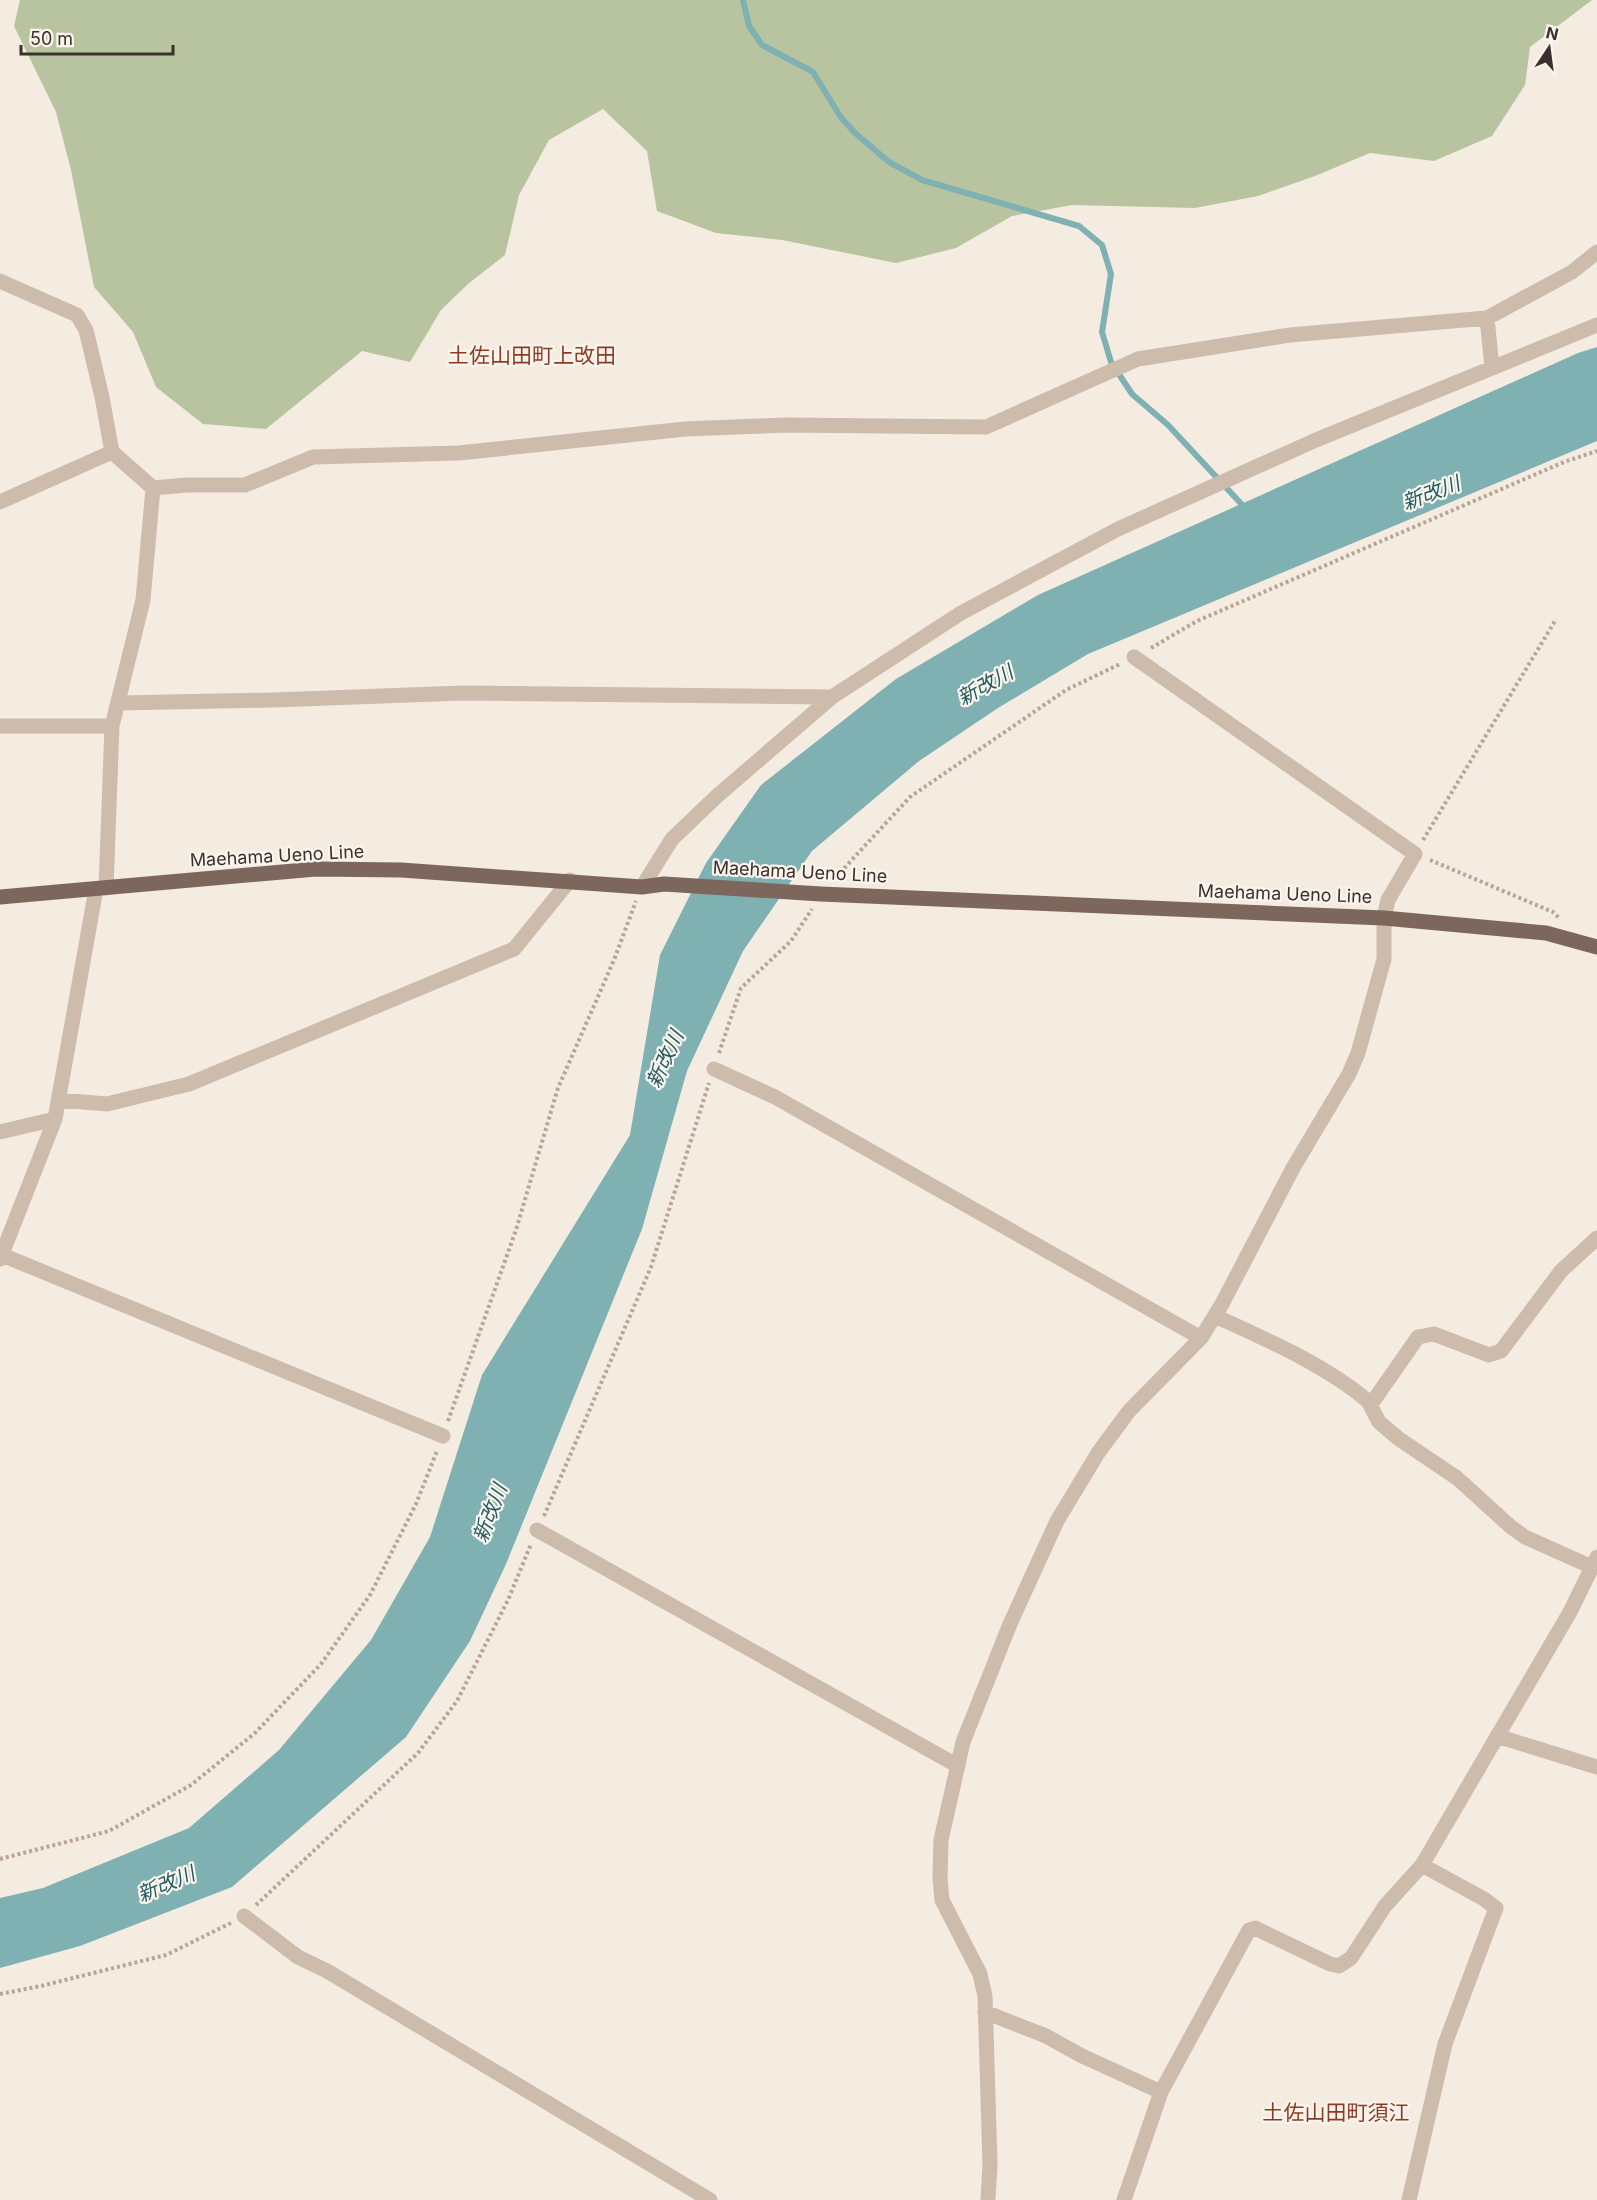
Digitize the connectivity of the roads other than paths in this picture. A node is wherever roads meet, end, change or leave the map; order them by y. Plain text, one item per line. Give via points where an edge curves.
1 (1597, 252) edge
2 (0, 281) edge
3 (1487, 318) junction
4 (1597, 325) edge
5 (1492, 368) junction
6 (112, 452) junction
7 (153, 488) junction
8 (0, 502) edge
9 (1134, 657) road end
10 (832, 697) junction
11 (118, 704) junction
12 (0, 726) edge
13 (112, 726) junction
14 (570, 880) junction
15 (642, 887) junction
16 (101, 888) junction
17 (0, 897) edge
18 (1384, 918) junction
19 (1597, 947) edge
20 (714, 1069) road end
21 (59, 1100) junction
22 (55, 1119) junction
23 (0, 1132) edge
24 (1597, 1238) edge
25 (1, 1257) edge
26 (1215, 1316) junction
27 (1201, 1338) junction
28 (1368, 1401) junction
29 (443, 1436) road end
30 (537, 1530) road end
31 (1594, 1562) edge
32 (1497, 1736) junction
33 (958, 1766) junction
34 (1597, 1767) edge
35 (1422, 1865) junction
36 (244, 1916) road end
37 (985, 2012) junction
38 (1161, 2092) junction
39 (710, 2200) edge
40 (988, 2200) edge
41 (1124, 2200) edge
42 (1409, 2200) edge

1 - 3 street via 1572,272
2 - 6 street via 78,315 86,330
3 - 5 street
3 - 7 street via 1290,335 1138,359 986,427 786,425 685,429 459,453 313,457 245,485
4 - 5 street
5 - 10 street via 1316,440 1118,529 961,613
6 - 7 street
6 - 8 street
7 - 11 street via 143,600
9 - 18 street via 1415,854 1388,900
10 - 11 street via 463,693
10 - 15 street via 672,839
11 - 13 street
12 - 13 street
13 - 16 street
14 - 15 main road, Maehama Ueno Line
14 - 16 main road, Maehama Ueno Line via 316,869
14 - 21 street via 514,949 189,1084 107,1104
15 - 18 main road, Maehama Ueno Line via 664,884
16 - 17 main road, Maehama Ueno Line
16 - 21 street
18 - 19 main road, Maehama Ueno Line via 1545,933
18 - 26 street via 1384,959 1358,1053
20 - 27 street via 775,1097
21 - 22 street
22 - 23 street
22 - 25 street
24 - 28 street via 1561,1271 1501,1352 1490,1355 1434,1334 1418,1337 1374,1400
25 - 29 street
26 - 27 street
26 - 28 street via 1347,1383
27 - 33 street via 1129,1411 1057,1521 1010,1624 963,1742
28 - 31 street via 1379,1422 1457,1478 1525,1537
30 - 33 street
31 - 32 street via 1570,1612
32 - 34 street
32 - 35 street
33 - 37 street via 941,1840 942,1900 980,1974
35 - 38 street via 1384,1906 1351,1958 1339,1966 1255,1928 1249,1930
35 - 42 street via 1496,1908 1445,2044
36 - 39 street via 298,1956
37 - 38 street via 1046,2036
37 - 40 street
38 - 41 street

